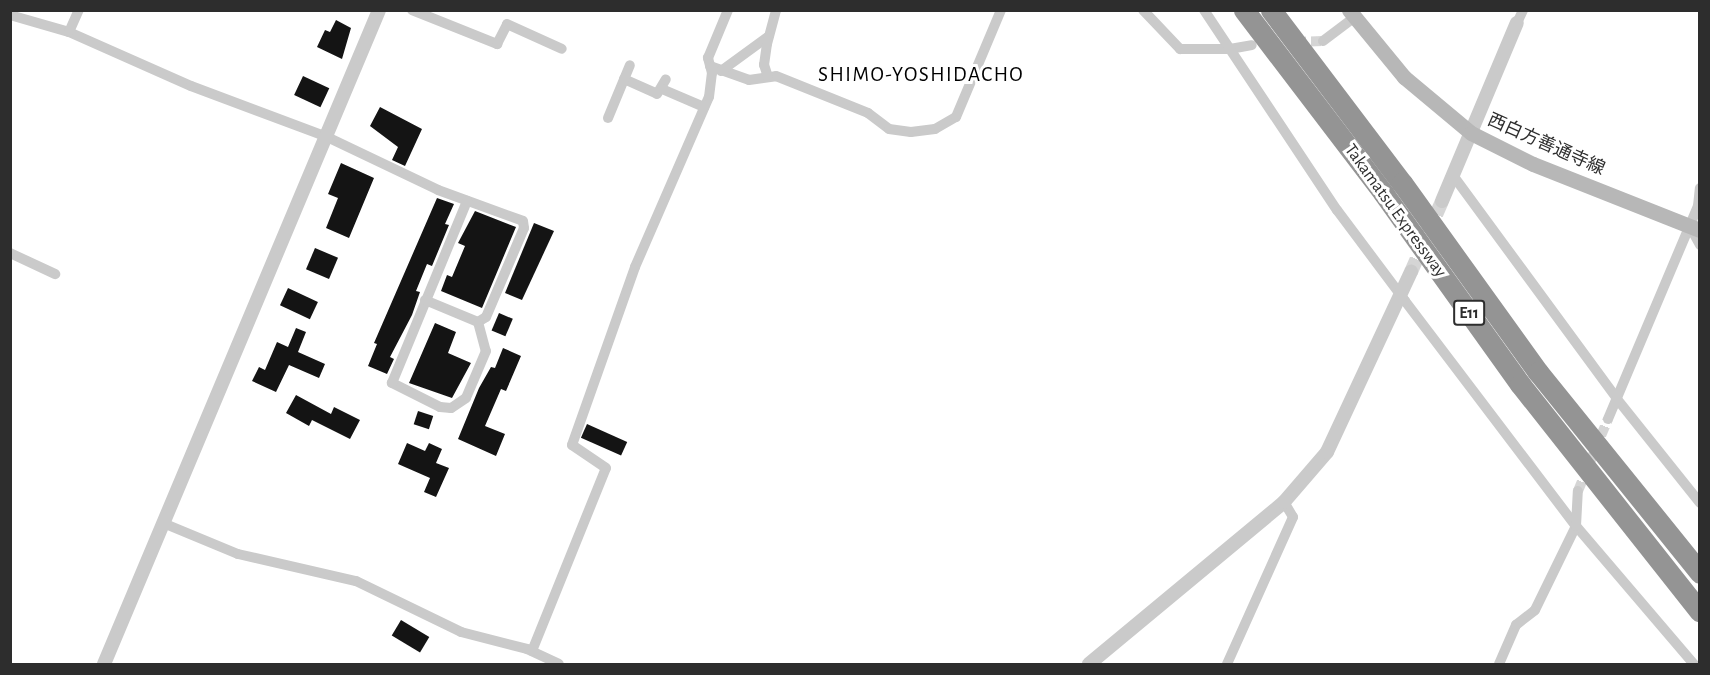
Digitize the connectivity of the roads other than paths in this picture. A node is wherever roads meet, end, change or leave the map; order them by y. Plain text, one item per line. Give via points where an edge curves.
1 (79, 10) edge
2 (379, 10) edge
3 (412, 10) edge
4 (728, 10) edge
5 (776, 10) edge
6 (1001, 10) edge
7 (1143, 10) edge
8 (1204, 10) edge
9 (1244, 10) edge
10 (1271, 10) edge
11 (1351, 14) edge
12 (10, 15) edge
13 (1520, 17) edge
14 (69, 32) junction
15 (769, 36) junction
16 (1323, 41) tunnel mouth
17 (1252, 45) dead end
18 (562, 49) dead end
19 (1230, 50) junction
20 (630, 65) dead end
21 (710, 66) junction
22 (721, 70) junction
23 (768, 77) junction
24 (624, 79) junction
25 (705, 106) junction
26 (608, 118) dead end
27 (1471, 133) junction
28 (325, 136) junction
29 (1452, 174) junction
30 (1700, 188) edge
31 (466, 201) junction
32 (1442, 201) tunnel mouth
33 (1696, 226) edge
34 (1700, 245) edge
35 (10, 253) edge
36 (1411, 272) tunnel mouth
37 (55, 274) dead end
38 (1401, 295) junction
39 (425, 300) junction
40 (478, 322) junction
41 (1617, 399) junction
42 (1608, 419) tunnel mouth
43 (1578, 491) tunnel mouth
44 (1284, 502) junction
45 (1700, 503) edge
46 (163, 523) junction
47 (1576, 526) junction
48 (1700, 573) edge
49 (1700, 612) edge
50 (532, 651) junction
51 (104, 664) edge
52 (560, 664) edge
53 (1089, 664) edge
54 (1227, 664) edge
55 (1499, 664) edge
56 (1694, 664) edge

1 - 14 street
2 - 28 street
3 - 18 street via 497,44 507,24
4 - 21 street via 708,58
5 - 15 street
6 - 23 street via 956,117 943,127 911,132 889,129 867,113 776,76
7 - 19 street via 1180,49
8 - 19 street
9 - 49 highway, Takamatsu Expressway / E11 via 1384,194 1520,384
10 - 48 highway, Takamatsu Expressway / E11 via 1538,372
11 - 16 street
11 - 27 main road, 西白方善通寺線 via 1404,77
12 - 14 street
13 - 27 street
14 - 28 street via 191,86
15 - 22 street
15 - 23 street via 764,65
17 - 19 street
19 - 38 street via 1337,210
20 - 24 street
21 - 22 street
21 - 25 street via 712,84
22 - 23 street via 749,80
24 - 25 street via 657,94 664,84
24 - 26 street
25 - 50 street via 635,267 572,445 606,468
27 - 29 street
27 - 33 main road, 西白方善通寺線 via 1533,164
28 - 31 street
28 - 46 street
29 - 32 street
29 - 41 street
30 - 33 street via 1695,198
31 - 39 street
31 - 40 street via 511,215 523,221 524,228 486,317
33 - 34 street
33 - 41 street
35 - 37 street
36 - 38 street
38 - 44 street via 1340,431
38 - 47 street
39 - 40 street
39 - 40 street via 392,383 424,402 451,408 466,398 486,351
41 - 42 street
41 - 45 street
43 - 47 street
44 - 53 street
44 - 54 street via 1293,517
46 - 50 street via 238,554 356,581 461,632
46 - 51 street
47 - 55 street via 1535,610 1516,626
47 - 56 street
50 - 52 street

